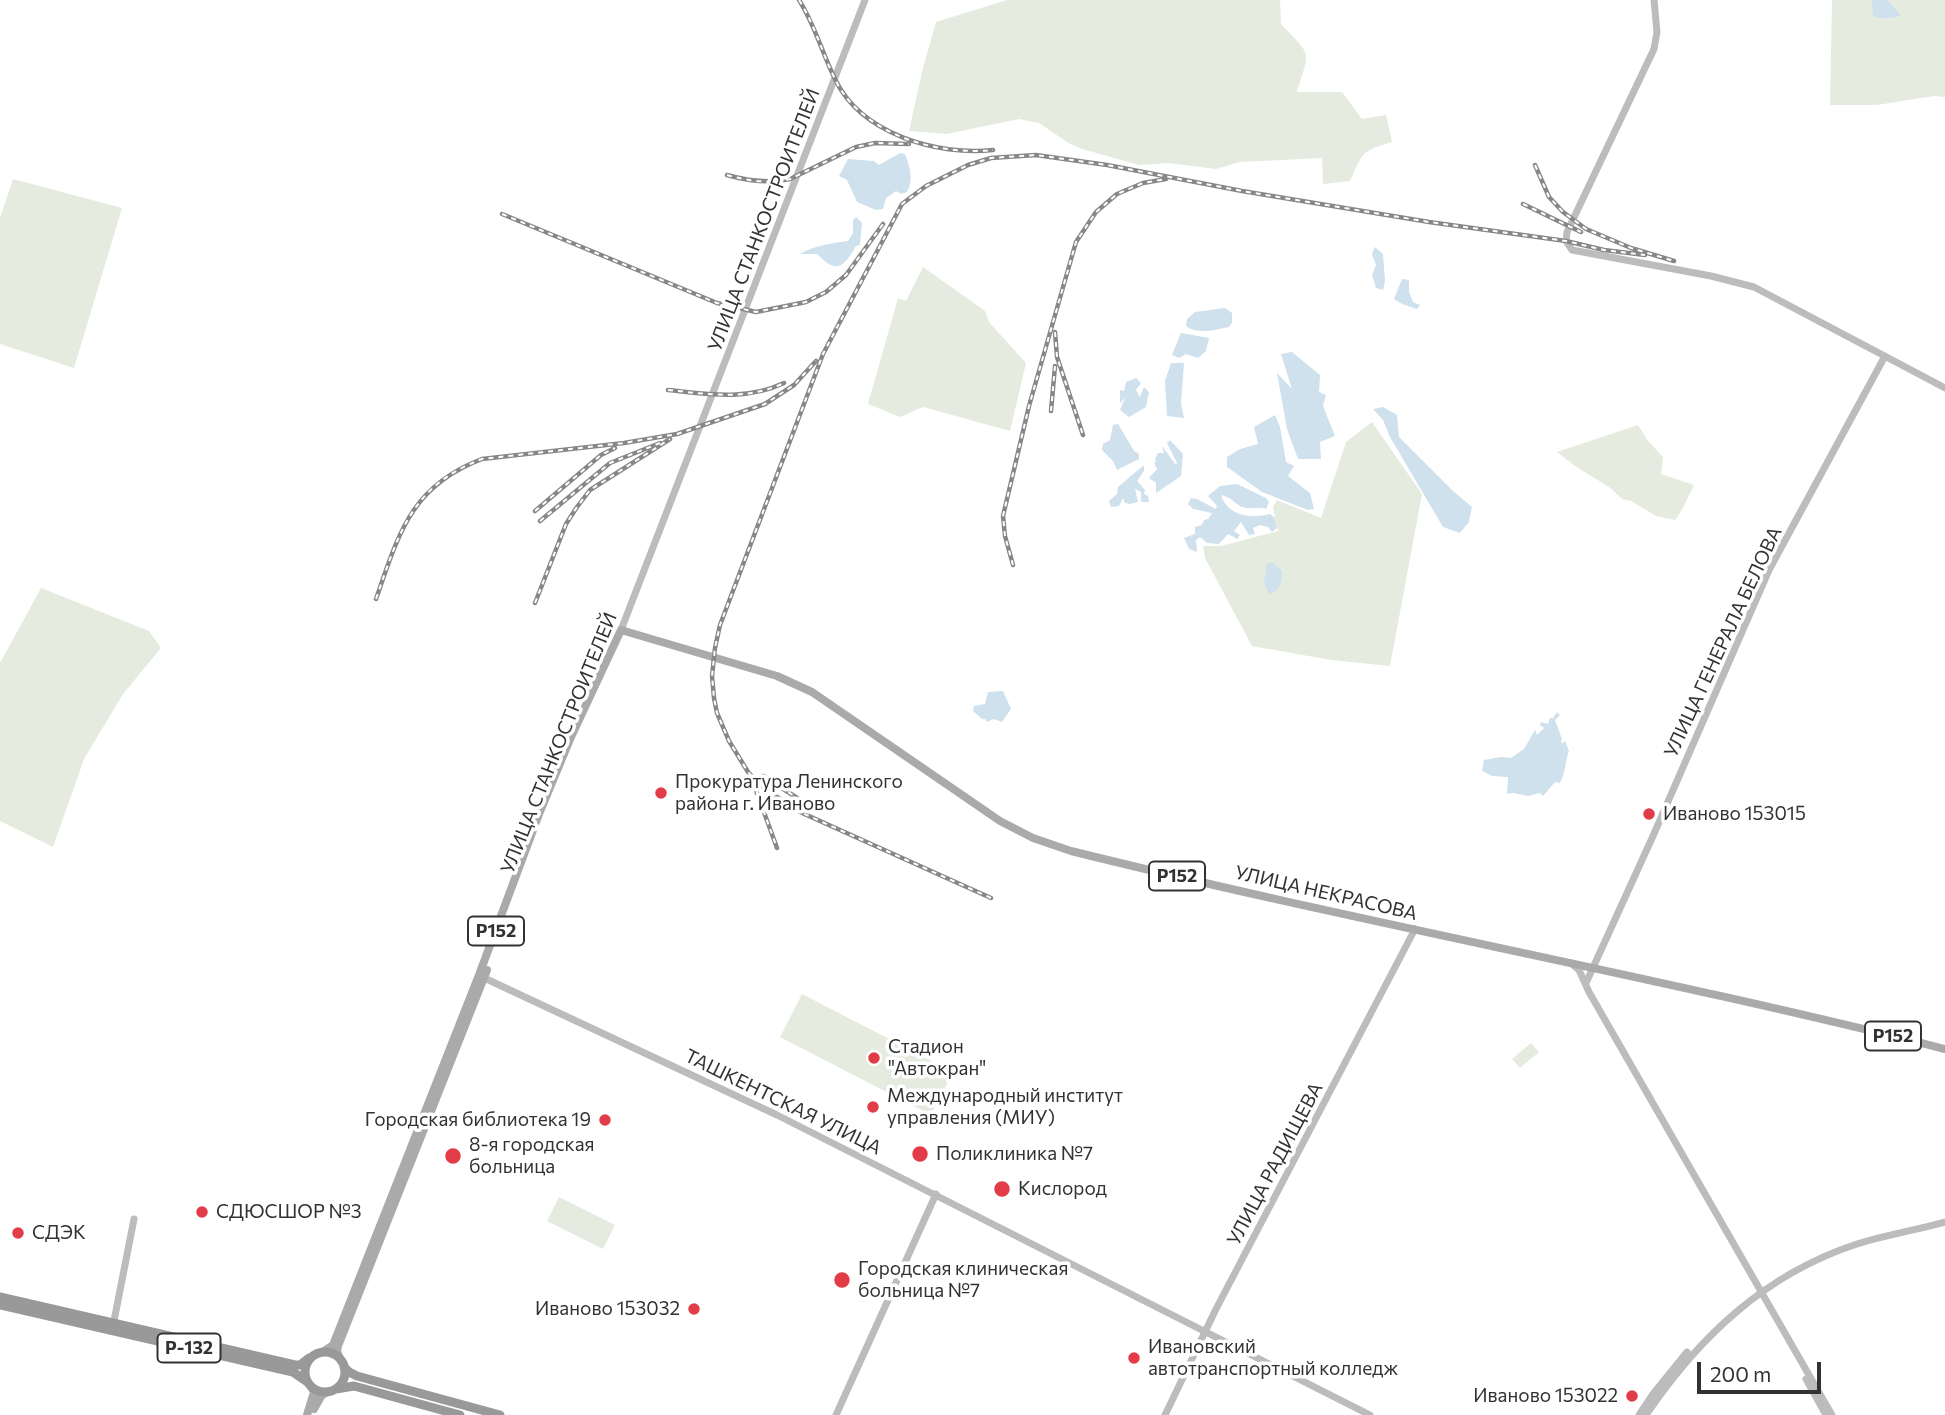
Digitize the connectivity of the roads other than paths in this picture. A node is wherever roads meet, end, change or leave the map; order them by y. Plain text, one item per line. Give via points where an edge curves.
1 (865, 0) edge
2 (1654, 0) edge
3 (1885, 356) junction
4 (1945, 388) edge
5 (623, 630) junction
6 (1415, 929) junction
7 (1570, 963) junction
8 (1589, 968) junction
9 (481, 979) junction
10 (1586, 984) junction
11 (1945, 1049) edge
12 (935, 1196) junction
13 (134, 1219) dead end
14 (1945, 1222) edge
15 (1759, 1290) junction
16 (0, 1297) edge
17 (0, 1305) edge
18 (113, 1326) junction
19 (1204, 1334) junction
20 (324, 1351) junction
21 (309, 1358) junction
22 (343, 1364) junction
23 (308, 1384) junction
24 (332, 1390) junction
25 (1825, 1409) edge
26 (1364, 1414) edge
27 (309, 1415) edge
28 (460, 1415) edge
29 (500, 1415) edge
30 (836, 1415) edge
31 (1165, 1415) edge
32 (1639, 1415) edge
33 (1646, 1415) edge
34 (1832, 1415) edge

1 - 5 main road, УЛИЦА СТАНКОСТРОИТЕЛЕЙ
2 - 3 main road via 1654,49 1566,241 1572,250 1747,284
3 - 4 main road
3 - 8 main road, УЛИЦА ГЕНЕРАЛА БЕЛОВА via 1769,570 1603,947
5 - 6 main road, УЛИЦА НЕКРАСОВА / Р152 via 777,676 812,692 1000,821 1033,838 1129,866
5 - 9 main road, УЛИЦА СТАНКОСТРОИТЕЛЕЙ / Р152 via 574,738
6 - 7 main road, УЛИЦА НЕКРАСОВА / Р152
6 - 19 main road, УЛИЦА РАДИЩЕВА
7 - 8 main road, УЛИЦА НЕКРАСОВА / Р152
7 - 10 main road
8 - 10 main road
8 - 11 main road, УЛИЦА НЕКРАСОВА / Р152
9 - 12 main road, ТАШКЕНТСКАЯ УЛИЦА
9 - 20 main road, УЛИЦА СТАНКОСТРОИТЕЛЕЙ / Р152 via 333,1345
9 - 22 main road, УЛИЦА СТАНКОСТРОИТЕЛЕЙ / Р152 via 338,1346
10 - 15 main road
12 - 19 main road, ТАШКЕНТСКАЯ УЛИЦА
12 - 30 main road
13 - 18 main road
14 - 15 main road via 1858,1244
15 - 25 main road
15 - 32 main road via 1708,1330
15 - 33 main road via 1711,1333
16 - 18 highway, Р-132
17 - 18 highway, Р-132
18 - 21 highway, Р-132 via 298,1365
18 - 23 highway, Р-132 via 293,1372
19 - 26 main road, ТАШКЕНТСКАЯ УЛИЦА
19 - 31 main road, УЛИЦА РАДИЩЕВА
20 - 21 highway
20 - 22 highway
21 - 23 highway via 305,1369
22 - 24 highway via 344,1379
22 - 29 highway via 357,1376
23 - 24 highway via 320,1392
23 - 27 main road via 314,1392
24 - 27 main road via 322,1395
24 - 28 highway via 354,1386
25 - 34 main road

